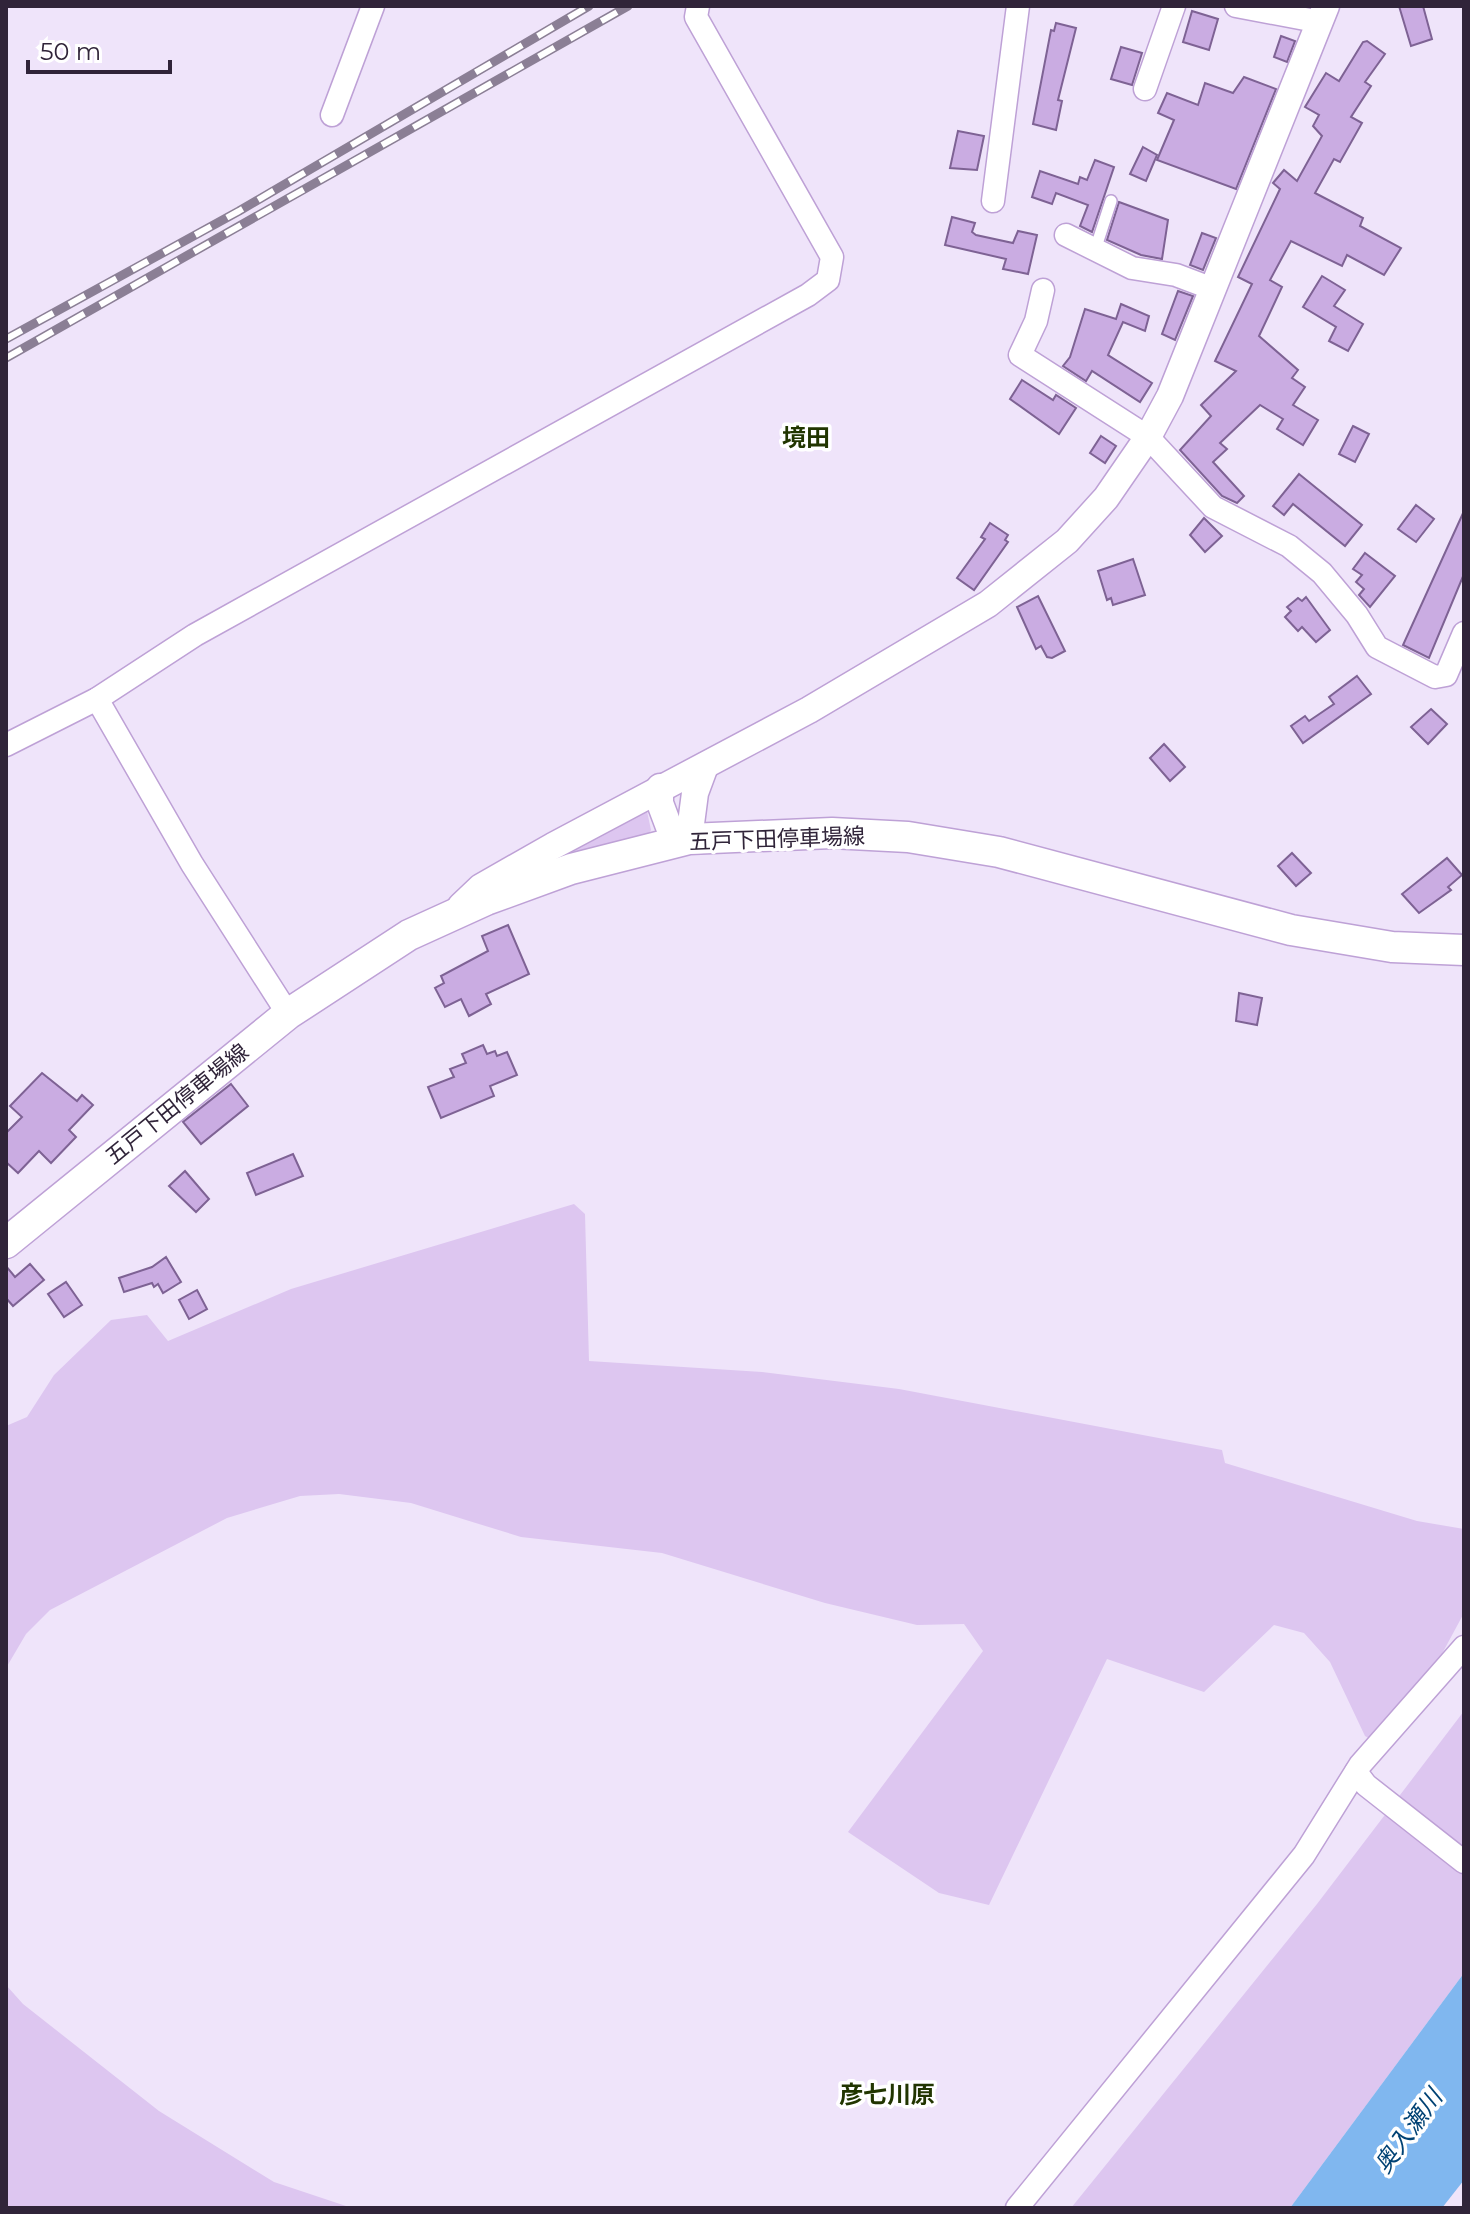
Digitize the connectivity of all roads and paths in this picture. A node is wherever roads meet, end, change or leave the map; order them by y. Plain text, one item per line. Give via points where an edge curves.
1 (373, 6) edge
2 (698, 6) edge
3 (1018, 6) edge
4 (1174, 6) edge
5 (1236, 6) edge
6 (1324, 14) edge
7 (1145, 89) dead end
8 (332, 115) dead end
9 (993, 201) dead end
10 (1111, 201) dead end
11 (1066, 235) dead end
12 (1095, 250) junction
13 (1213, 289) junction
14 (1043, 290) dead end
15 (1148, 437) junction
16 (1464, 633) edge
17 (97, 699) junction
18 (6, 745) edge
19 (705, 766) junction
20 (660, 787) junction
21 (682, 841) junction
22 (450, 916) junction
23 (1464, 950) edge
24 (288, 1014) junction
25 (6, 1243) edge
26 (1464, 1647) edge
27 (1361, 1778) junction
28 (1464, 1862) edge
29 (1017, 2208) edge

1 - 8 street
2 - 17 street via 696,17 832,257 828,280 195,635
3 - 9 street
4 - 7 street
5 - 6 street
6 - 13 street
10 - 12 lane
11 - 12 street
12 - 13 street via 1132,268 1176,275
13 - 15 street
14 - 15 street via 1020,355
15 - 16 street via 1213,507 1289,546 1322,573 1377,647 1435,677 1446,675
15 - 19 street via 1106,498 1022,579 974,613
17 - 18 street
17 - 24 street via 192,864
19 - 20 street
19 - 21 street
20 - 21 street via 660,803
20 - 22 street via 481,887
21 - 22 main road, 五戸下田停車場線 via 571,869
21 - 23 main road, 五戸下田停車場線 via 832,833 908,837 999,852 1291,930 1392,947
22 - 24 main road, 五戸下田停車場線 via 409,935
24 - 25 main road, 五戸下田停車場線
26 - 27 street
27 - 28 street
27 - 29 street

